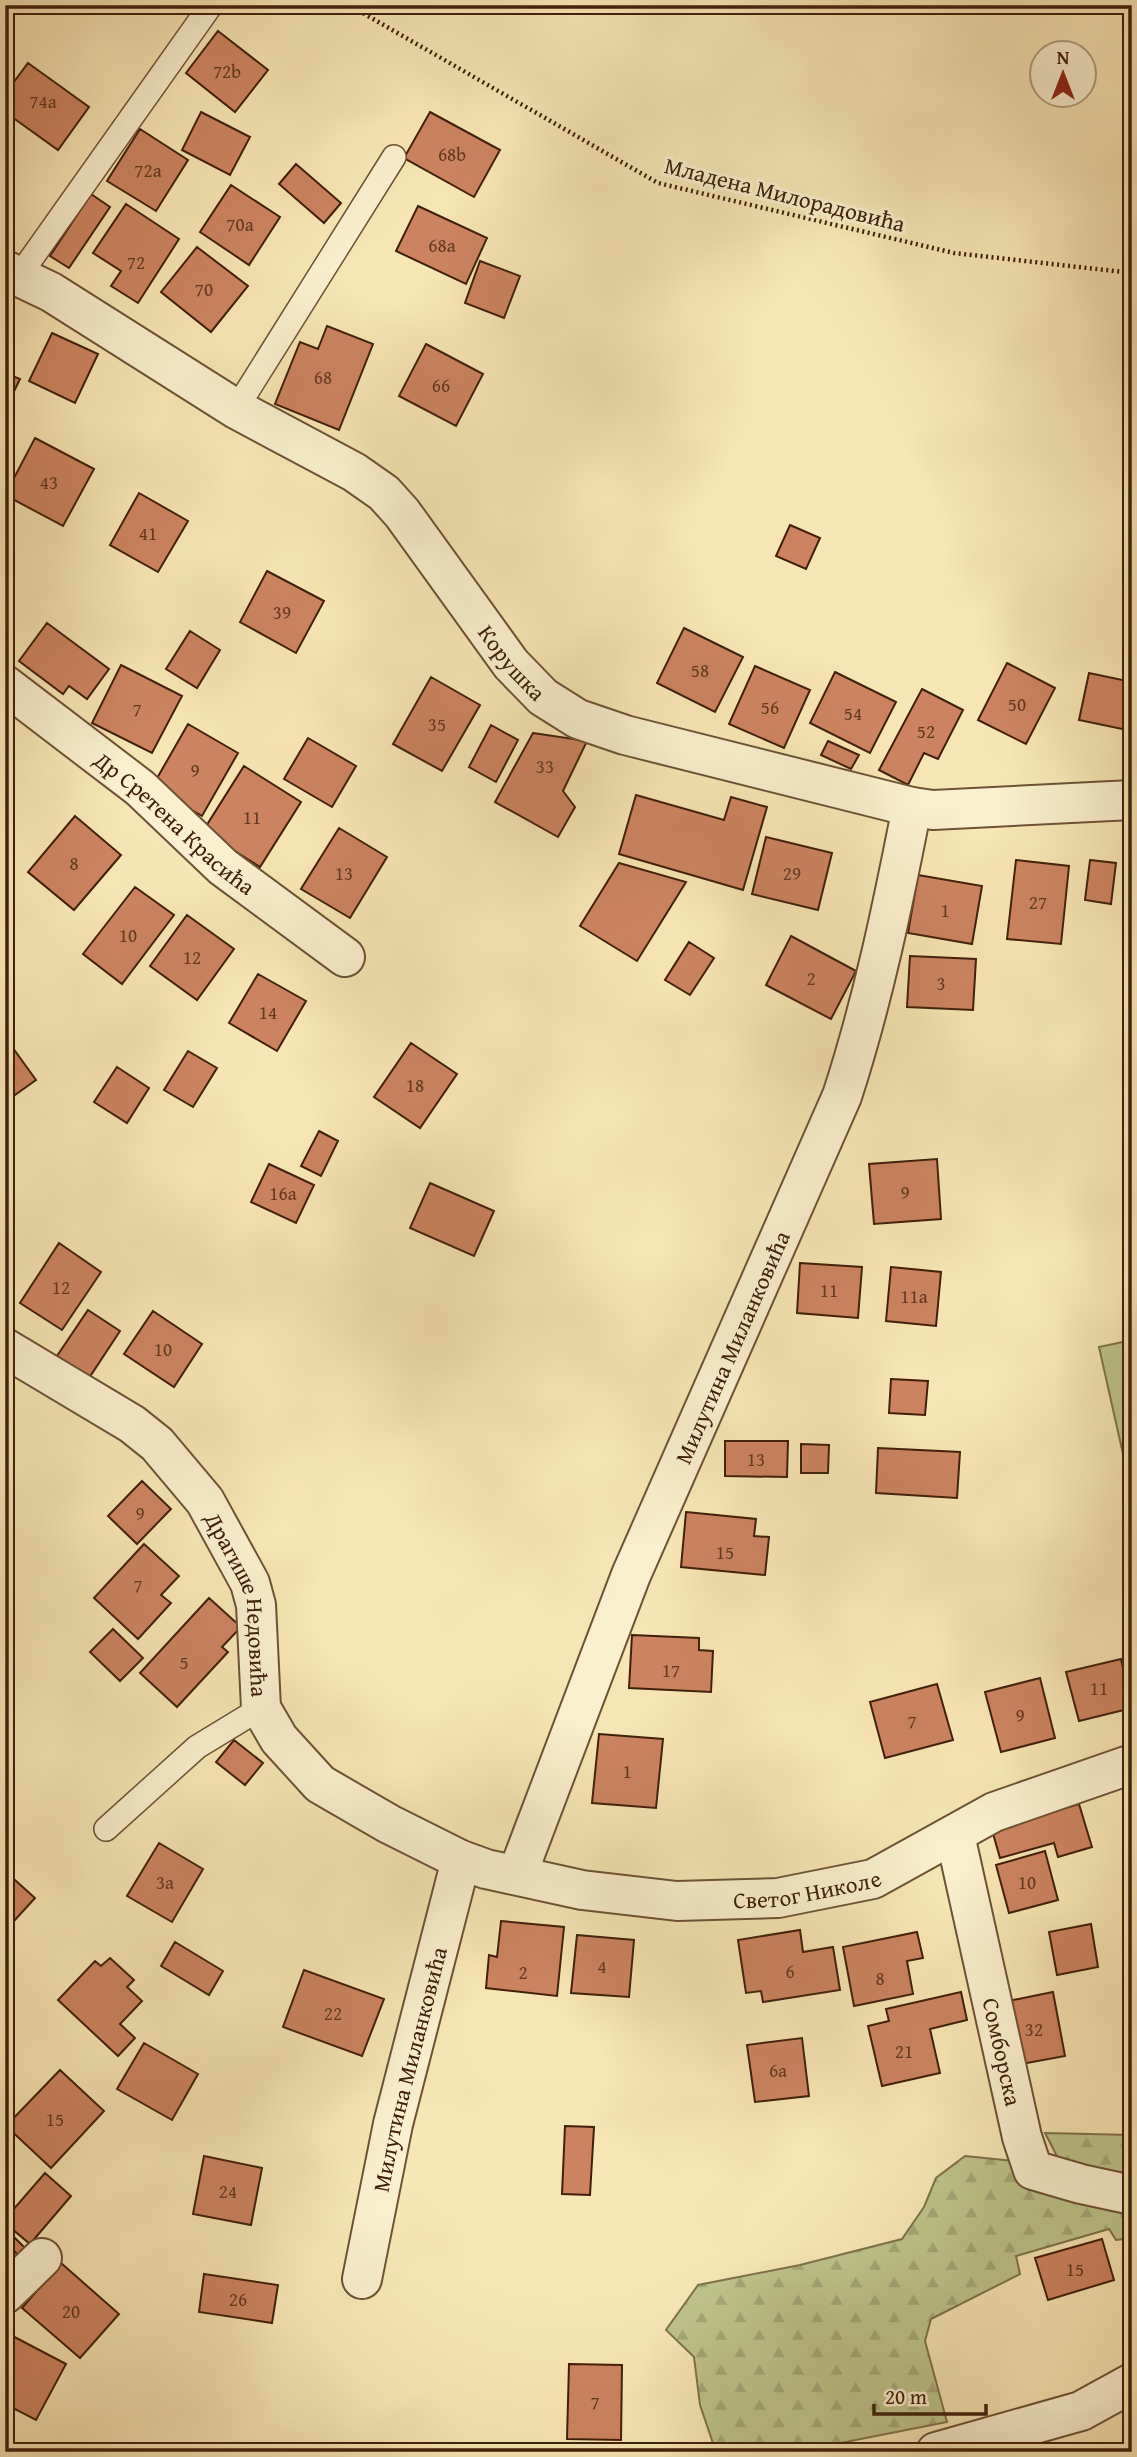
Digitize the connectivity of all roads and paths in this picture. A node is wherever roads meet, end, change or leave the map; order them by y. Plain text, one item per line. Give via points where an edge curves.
1 (211, 5) edge
2 (349, 5) edge
3 (394, 157) dead end
4 (1132, 272) edge
5 (12, 273) edge
6 (236, 409) junction
7 (5, 685) edge
8 (1132, 800) edge
9 (912, 807) junction
10 (345, 957) dead end
11 (5, 1348) edge
12 (261, 1708) junction
13 (1132, 1765) edge
14 (106, 1829) dead end
15 (955, 1835) junction
16 (461, 1860) junction
17 (517, 1875) junction
18 (1132, 2195) edge
19 (42, 2258) dead end
20 (362, 2279) dead end
21 (5, 2294) edge
22 (1132, 2383) edge
23 (936, 2452) edge

1 - 5 lane
2 - 4 path, Младена Милорадовића via 658,183 954,253
3 - 6 lane
5 - 6 street, Корушка via 51,292
6 - 9 street, Корушка via 384,493 511,664 542,697 578,719
7 - 10 street, Др Сретена Красића via 139,788 223,867
8 - 9 street, Корушка via 933,810
9 - 17 street, Милутина Миланковића via 888,929 842,1096 631,1575
11 - 12 street, Драгише Недовића via 132,1424 158,1444 205,1501 250,1583 256,1605
12 - 14 lane via 197,1747
12 - 16 street, Драгише Недовића via 278,1739 320,1784
13 - 15 street, Светог Николе via 994,1812
15 - 17 street, Светог Николе via 873,1879 778,1898 677,1901 582,1890
15 - 18 street, Сомборска via 1033,2170
16 - 17 street, Светог Николе
16 - 20 street, Милутина Миланковића via 393,2124
19 - 21 street
22 - 23 street via 1081,2411

